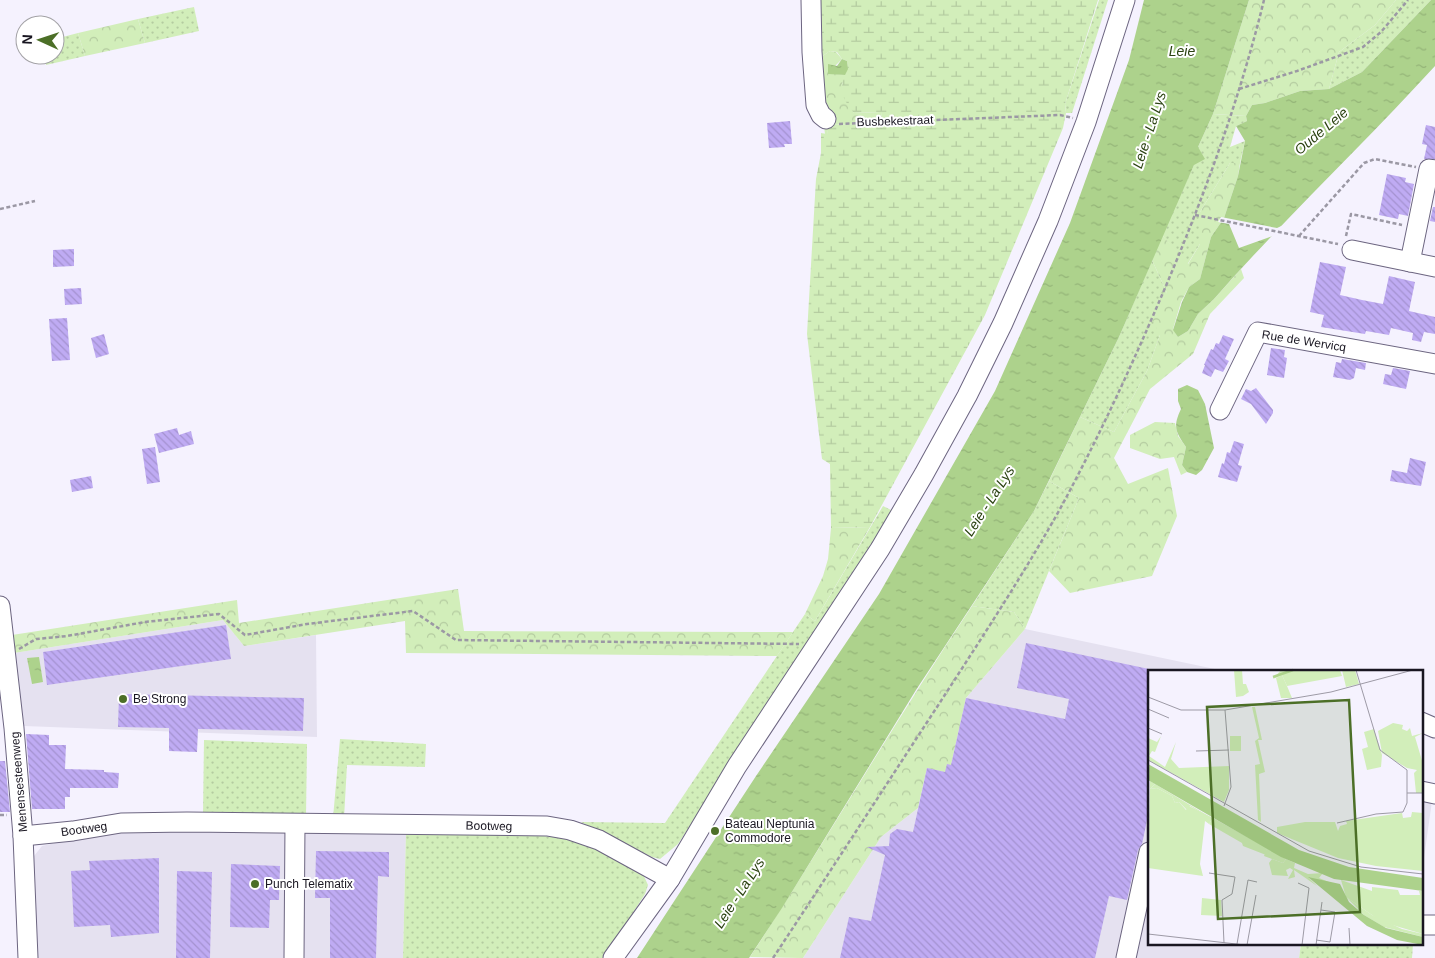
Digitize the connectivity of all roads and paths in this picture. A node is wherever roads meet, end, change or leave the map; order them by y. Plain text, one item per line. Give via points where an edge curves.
1 (811, 0) edge
2 (1125, 0) edge
3 (1264, 0) edge
4 (1408, 0) edge
5 (1240, 89) junction
6 (826, 119) joint
7 (1086, 122) junction
8 (1432, 170) edge
9 (35, 201) dead end
10 (0, 209) edge
11 (1195, 215) junction
12 (1417, 228) junction
13 (1299, 236) junction
14 (1348, 244) junction
15 (1410, 262) junction
16 (1435, 267) edge
17 (1435, 364) edge
18 (1220, 410) dead end
19 (0, 606) edge
20 (815, 646) junction
21 (6, 653) junction
22 (1422, 722) edge
23 (1435, 728) edge
24 (1422, 791) edge
25 (1435, 794) edge
26 (295, 824) junction
27 (23, 836) junction
28 (1148, 857) edge
29 (670, 879) junction
30 (1422, 925) edge
31 (1435, 925) edge
32 (28, 958) edge
33 (294, 958) edge
34 (613, 958) edge
35 (773, 958) edge
36 (1126, 958) edge

1 - 6 street via 816,105
2 - 7 street
3 - 5 path
4 - 5 path via 1381,32 1363,47
5 - 11 path
6 - 7 path, Busbekestraat via 837,124 1060,115
7 - 20 street via 1048,221 967,396 880,549
8 - 12 street
8 - 13 path via 1375,159 1364,164
9 - 10 path
11 - 13 path
11 - 35 path via 1134,361 1060,507 1010,594
12 - 14 path via 1351,214
12 - 15 street
13 - 14 path
14 - 15 street
15 - 16 street
17 - 18 street, Rue de Wervicq via 1258,332
19 - 21 street, Menensesteenweg
20 - 21 path via 456,640 414,611 245,635 219,614 36,639 24,648
20 - 29 street via 737,766
21 - 27 street, Menensesteenweg
22 - 23 street
24 - 25 street
26 - 27 street, Bootweg via 121,823
26 - 29 street, Bootweg via 555,827 599,840
26 - 33 street
27 - 32 street, Menensesteenweg
28 - 36 street
29 - 34 street
30 - 31 street

